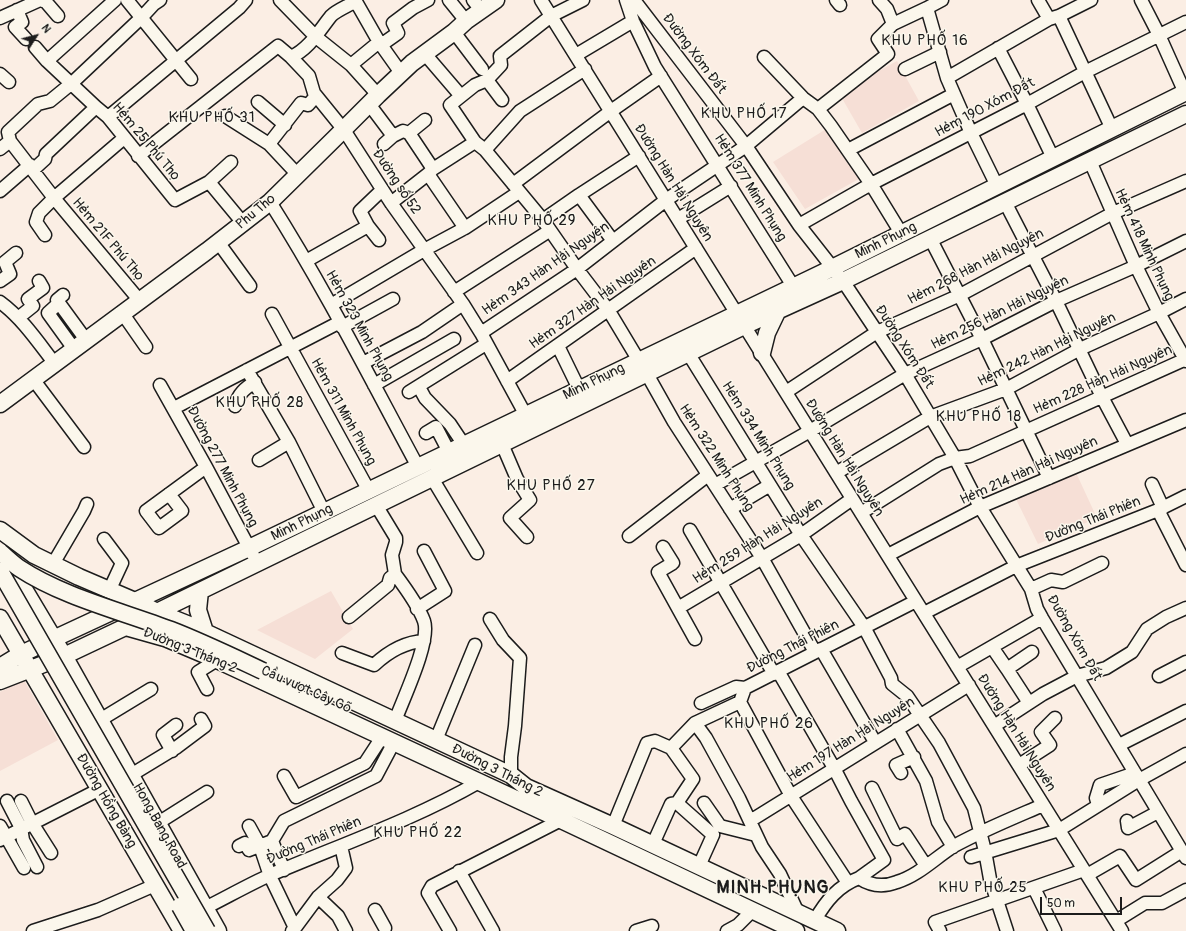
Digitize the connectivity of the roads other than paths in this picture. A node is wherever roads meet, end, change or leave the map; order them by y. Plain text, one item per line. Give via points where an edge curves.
1 (40, 0) edge
2 (115, 0) edge
3 (127, 0) edge
4 (160, 0) edge
5 (246, 0) edge
6 (280, 0) edge
7 (356, 0) edge
8 (428, 0) edge
9 (449, 0) edge
10 (496, 0) edge
11 (541, 0) edge
12 (583, 0) edge
13 (626, 0) edge
14 (634, 0) edge
15 (879, 0) edge
16 (1038, 0) edge
17 (1091, 0) edge
18 (1141, 0) edge
19 (934, 3) edge
20 (477, 5) edge
21 (17, 10) junction
22 (58, 16) dead end
23 (551, 16) junction
24 (1054, 17) junction
25 (0, 18) edge
26 (142, 18) junction
27 (466, 21) junction
28 (633, 21) junction
29 (1186, 22) edge
30 (893, 24) junction
31 (454, 32) junction
32 (1159, 35) junction
33 (316, 37) junction
34 (26, 39) dead end
35 (380, 44) junction
36 (36, 48) dead end
37 (998, 48) junction
38 (940, 52) junction
39 (425, 54) junction
40 (290, 56) junction
41 (576, 56) junction
42 (764, 57) dead end
43 (47, 61) junction
44 (176, 61) junction
45 (351, 65) junction
46 (906, 68) dead end
47 (482, 69) dead end
48 (584, 69) junction
49 (1085, 72) junction
50 (401, 73) junction
51 (661, 76) junction
52 (947, 78) junction
53 (191, 79) dead end
54 (487, 80) junction
55 (72, 84) junction
56 (1186, 93) edge
57 (954, 94) junction
58 (316, 96) junction
59 (461, 96) junction
60 (803, 98) junction
61 (373, 100) junction
62 (502, 100) dead end
63 (258, 102) dead end
64 (1027, 104) junction
65 (96, 107) junction
66 (818, 109) junction
67 (611, 111) junction
68 (1186, 114) edge
69 (225, 116) dead end
70 (108, 117) junction
71 (425, 120) dead end
72 (284, 125) junction
73 (1112, 129) junction
74 (344, 130) junction
75 (410, 133) junction
76 (971, 133) junction
77 (124, 138) junction
78 (10, 141) junction
79 (475, 142) junction
80 (270, 144) junction
81 (746, 146) junction
82 (0, 149) edge
83 (485, 150) junction
84 (848, 150) junction
85 (138, 156) junction
86 (639, 156) junction
87 (1053, 158) junction
88 (1090, 161) junction
89 (231, 162) dead end
90 (718, 165) junction
91 (31, 168) junction
92 (430, 172) junction
93 (298, 175) junction
94 (1186, 181) edge
95 (209, 182) junction
96 (871, 184) junction
97 (731, 186) junction
98 (997, 186) junction
99 (516, 188) junction
100 (382, 190) junction
101 (0, 191) edge
102 (579, 195) junction
103 (54, 198) junction
104 (666, 200) junction
105 (270, 202) junction
106 (1005, 202) junction
107 (391, 203) junction
108 (1113, 213) junction
109 (678, 219) junction
110 (243, 223) junction
111 (546, 225) junction
112 (799, 225) junction
113 (368, 226) junction
114 (465, 228) junction
115 (901, 233) junction
116 (45, 235) dead end
117 (930, 238) junction
118 (379, 240) dead end
119 (613, 241) junction
120 (1186, 241) edge
121 (218, 242) junction
122 (696, 248) junction
123 (424, 250) junction
124 (16, 253) dead end
125 (1033, 255) junction
126 (306, 261) junction
127 (1136, 266) junction
128 (833, 267) junction
129 (577, 269) junction
130 (0, 281) edge
131 (39, 281) dead end
132 (843, 281) junction
133 (250, 286) dead end
134 (794, 286) junction
135 (454, 292) junction
136 (960, 295) junction
137 (61, 299) dead end
138 (394, 299) dead end
139 (1186, 299) edge
140 (140, 301) junction
141 (1056, 301) junction
142 (0, 302) edge
143 (331, 304) junction
144 (462, 304) junction
145 (778, 310) junction
146 (609, 311) junction
147 (1159, 313) junction
148 (123, 314) junction
149 (272, 314) dead end
150 (18, 318) junction
151 (740, 320) junction
152 (341, 324) junction
153 (878, 332) junction
154 (454, 339) dead end
155 (484, 339) junction
156 (982, 340) junction
157 (80, 345) junction
158 (558, 346) junction
159 (146, 347) dead end
160 (291, 347) junction
161 (1080, 349) junction
162 (688, 353) junction
163 (762, 353) junction
164 (1186, 360) edge
165 (362, 363) junction
166 (55, 364) junction
167 (643, 367) junction
168 (247, 370) junction
169 (905, 374) junction
170 (33, 379) junction
171 (508, 381) junction
172 (254, 382) junction
173 (160, 385) dead end
174 (374, 385) junction
175 (579, 389) junction
176 (1006, 389) junction
177 (786, 392) junction
178 (1102, 397) junction
179 (0, 404) edge
180 (235, 406) dead end
181 (174, 408) junction
182 (930, 417) junction
183 (1186, 420) edge
184 (529, 422) junction
185 (1025, 430) junction
186 (810, 431) junction
187 (426, 433) dead end
188 (289, 442) junction
189 (502, 444) junction
190 (1127, 444) junction
191 (464, 445) junction
192 (84, 447) dead end
193 (449, 452) junction
194 (954, 458) junction
195 (259, 460) dead end
196 (756, 462) junction
197 (206, 467) junction
198 (418, 467) junction
199 (836, 473) junction
200 (708, 475) junction
201 (432, 478) junction
202 (1049, 478) junction
203 (1152, 484) dead end
204 (715, 485) junction
205 (770, 485) junction
206 (369, 490) junction
207 (169, 494) dead end
208 (1186, 496) edge
209 (852, 499) junction
210 (87, 504) dead end
211 (376, 505) junction
212 (980, 507) junction
213 (730, 508) junction
214 (1161, 509) junction
215 (324, 512) junction
216 (861, 513) junction
217 (0, 530) edge
218 (690, 530) dead end
219 (801, 534) junction
220 (629, 536) dead end
221 (526, 537) dead end
222 (104, 539) dead end
223 (249, 548) junction
224 (663, 548) dead end
225 (424, 551) dead end
226 (477, 553) dead end
227 (888, 555) junction
228 (762, 558) junction
229 (1, 559) edge
230 (1185, 560) edge
231 (1102, 562) dead end
232 (257, 563) junction
233 (53, 564) junction
234 (1016, 566) junction
235 (395, 574) junction
236 (722, 583) junction
237 (1031, 589) junction
238 (158, 590) junction
239 (109, 591) junction
240 (200, 591) junction
241 (0, 592) edge
242 (135, 600) junction
243 (916, 601) junction
244 (678, 608) junction
245 (1186, 608) edge
246 (417, 609) junction
247 (157, 612) junction
248 (924, 614) junction
249 (349, 617) dead end
250 (0, 618) edge
251 (1042, 618) junction
252 (490, 619) dead end
253 (126, 627) junction
254 (864, 627) junction
255 (204, 632) junction
256 (159, 636) junction
257 (54, 638) junction
258 (696, 639) dead end
259 (424, 641) junction
260 (475, 645) dead end
261 (992, 647) junction
262 (818, 651) junction
263 (342, 652) dead end
264 (1032, 652) dead end
265 (21, 654) junction
266 (64, 656) junction
267 (217, 660) junction
268 (1186, 662) edge
269 (0, 667) edge
270 (957, 667) junction
271 (1007, 669) junction
272 (31, 670) junction
273 (776, 672) junction
274 (1078, 676) junction
275 (1159, 676) dead end
276 (0, 681) edge
277 (969, 685) junction
278 (745, 688) junction
279 (151, 689) dead end
280 (206, 689) dead end
281 (740, 702) junction
282 (701, 703) dead end
283 (1029, 703) junction
284 (1186, 711) edge
285 (919, 716) junction
286 (105, 717) junction
287 (1055, 718) dead end
288 (201, 719) dead end
289 (395, 720) junction
290 (695, 723) junction
291 (176, 725) dead end
292 (994, 726) junction
293 (897, 729) junction
294 (388, 740) junction
295 (436, 740) junction
296 (875, 742) junction
297 (1119, 745) junction
298 (671, 748) junction
299 (172, 750) junction
300 (1186, 754) edge
301 (914, 757) junction
302 (1019, 766) junction
303 (834, 768) junction
304 (901, 773) dead end
305 (131, 775) junction
306 (284, 776) dead end
307 (1137, 776) junction
308 (510, 778) junction
309 (479, 782) junction
310 (872, 788) dead end
311 (100, 789) junction
312 (207, 792) dead end
313 (791, 796) junction
314 (7, 801) dead end
315 (21, 801) dead end
316 (677, 803) junction
317 (704, 803) dead end
318 (1044, 805) junction
319 (1158, 812) junction
320 (561, 820) junction
321 (750, 821) junction
322 (1127, 821) dead end
323 (32, 823) junction
324 (158, 823) junction
325 (0, 826) edge
326 (249, 826) dead end
327 (613, 826) junction
328 (21, 828) junction
329 (1059, 830) junction
330 (980, 832) junction
331 (756, 835) junction
332 (3, 838) edge
333 (272, 841) junction
334 (653, 844) junction
335 (239, 846) dead end
336 (260, 846) junction
337 (341, 846) junction
338 (953, 847) junction
339 (985, 851) junction
340 (51, 853) dead end
341 (1184, 854) edge
342 (971, 857) dead end
343 (699, 866) junction
344 (926, 866) junction
345 (37, 867) dead end
346 (24, 868) dead end
347 (284, 870) junction
348 (459, 871) junction
349 (1086, 873) junction
350 (270, 876) junction
351 (854, 881) junction
352 (155, 885) junction
353 (1034, 888) junction
354 (1186, 890) edge
355 (318, 897) junction
356 (997, 902) junction
357 (205, 908) junction
358 (375, 910) dead end
359 (753, 910) junction
360 (798, 912) junction
361 (815, 920) junction
362 (652, 926) dead end
363 (1119, 926) edge
364 (384, 928) edge
365 (293, 930) edge
366 (490, 930) edge
367 (33, 931) edge
368 (182, 931) edge
369 (194, 931) edge
370 (207, 931) edge
371 (218, 931) edge
372 (346, 931) edge
373 (450, 931) edge
374 (636, 931) edge
375 (727, 931) edge
376 (796, 931) edge
377 (837, 931) edge
378 (940, 931) edge
379 (1007, 931) edge
380 (1055, 931) edge

1 - 21 street
1 - 22 street via 46,2
2 - 43 street
3 - 26 street
4 - 26 street
5 - 44 street
6 - 33 street
7 - 33 street via 332,15
7 - 35 street
8 - 35 street via 393,23 398,33
9 - 27 street
10 - 20 main road, Phu Tho
11 - 23 street, Đường Hàn Hải Nguyên
12 - 23 street
13 - 28 street, Hẻm 377 Minh Phụng
14 - 81 street, Đường Xóm Đất
15 - 30 street via 887,9
16 - 24 street
17 - 24 street
18 - 32 street
19 - 30 street
19 - 38 street
20 - 27 main road, Phu Tho
21 - 25 street
21 - 34 street via 22,22 15,27
23 - 41 street, Đường Hàn Hải Nguyên
23 - 54 street via 500,56 501,65
24 - 37 street
24 - 49 street
26 - 44 street
26 - 55 street
27 - 31 main road, Phu Tho
28 - 41 street
28 - 51 street, Hẻm 377 Minh Phụng
29 - 32 street, Hẻm 190 Xóm Đất
30 - 66 street via 878,39 888,54
31 - 39 main road, Phu Tho
31 - 47 street
32 - 49 street, Hẻm 190 Xóm Đất
32 - 56 street
33 - 40 street
33 - 45 street
35 - 45 street
35 - 50 street
36 - 43 street, Hẻm 25 Phú Thọ
37 - 52 street
37 - 64 street
38 - 46 street
38 - 52 street
39 - 50 main road, Phu Tho
39 - 59 street
40 - 58 street, Đường số 52 via 309,76
40 - 85 street via 278,46
41 - 48 street, Đường Hàn Hải Nguyên
42 - 60 street
43 - 55 street, Hẻm 25 Phú Thọ
44 - 53 street
44 - 70 street
45 - 61 street
48 - 67 street, Đường Hàn Hải Nguyên
48 - 83 street via 520,111
49 - 64 street, Hẻm 190 Xóm Đất
49 - 73 street
50 - 61 main road, Phu Tho
51 - 67 street
51 - 90 street, Hẻm 377 Minh Phụng
52 - 57 street
54 - 59 street via 475,85
54 - 62 street
55 - 65 street, Hẻm 25 Phú Thọ
55 - 78 street via 50,101 38,104 8,132
56 - 73 main road, Minh Phụng
57 - 76 street
57 - 84 street
58 - 72 street via 308,105 301,103
58 - 74 street, Đường số 52
59 - 79 street, Hẻm 322 Minh Phụng via 450,105
60 - 66 street
60 - 81 street, Hẻm 343 Hàn Hải Nguyên
61 - 74 main road, Phu Tho
61 - 75 street via 389,140 403,131
63 - 72 street
64 - 76 street, Hẻm 190 Xóm Đất
64 - 87 street
65 - 70 street, Hẻm 25 Phú Thọ
65 - 91 street via 46,154 45,159
66 - 84 street
67 - 86 street, Đường Hàn Hải Nguyên
67 - 99 street
68 - 88 main road, Minh Phụng
69 - 80 street
70 - 77 street, Hẻm 25 Phú Thọ
71 - 75 street
72 - 80 street
73 - 87 main road, Minh Phụng
74 - 93 main road, Phu Tho
74 - 100 street, Đường số 52
75 - 92 street
76 - 96 street, Hẻm 190 Xóm Đất
76 - 98 street
77 - 85 street, Hẻm 25 Phú Thọ
77 - 103 street
78 - 82 street
78 - 91 street, Hẻm 21F Phú Thọ
79 - 83 street, Hẻm 322 Minh Phụng
79 - 92 street
80 - 93 street
81 - 90 street, Hẻm 343 Hàn Hải Nguyên
81 - 112 street, Đường Xóm Đất
83 - 99 street, Hẻm 322 Minh Phụng
84 - 96 street
85 - 95 street, Hẻm 25 Phú Thọ via 175,200
86 - 102 street
86 - 104 street, Đường Hàn Hải Nguyên
87 - 98 main road, Minh Phụng
88 - 106 main road, Minh Phụng
88 - 108 street, Hẻm 418 Minh Phụng
89 - 95 street
90 - 97 street, Hẻm 377 Minh Phụng
90 - 104 street, Hẻm 343 Hàn Hải Nguyên
91 - 101 street
91 - 103 street, Hẻm 21F Phú Thọ
92 - 107 street
92 - 114 street
93 - 105 main road, Phu Tho
94 - 108 street, Hẻm 268 Hàn Hải Nguyên
95 - 110 street
96 - 112 street, Hẻm 190 Xóm Đất
96 - 115 street
97 - 109 street
97 - 134 street, Hẻm 377 Minh Phụng
98 - 115 main road, Minh Phụng
99 - 111 street, Hẻm 322 Minh Phụng
99 - 114 street
100 - 107 street, Đường số 52
100 - 113 street via 360,211
102 - 111 street
102 - 119 street
103 - 116 street via 39,213 36,222
103 - 140 street, Hẻm 21F Phú Thọ
104 - 109 street, Đường Hàn Hải Nguyên
104 - 119 street, Hẻm 343 Hàn Hải Nguyên
105 - 110 main road, Phu Tho
105 - 126 street, Hẻm 323 Minh Phụng
106 - 117 main road, Minh Phụng
106 - 125 street
107 - 123 street, Đường số 52
108 - 125 street, Hẻm 268 Hàn Hải Nguyên
108 - 127 street, Hẻm 418 Minh Phụng
109 - 122 street, Đường Hàn Hải Nguyên
110 - 121 main road, Phu Tho
111 - 129 street, Hẻm 322 Minh Phụng
111 - 135 street
112 - 128 street, Đường Xóm Đất
113 - 118 street
113 - 126 street
114 - 123 street
115 - 128 main road, Minh Phụng
117 - 132 main road, Minh Phụng
117 - 136 street
119 - 129 street, Hẻm 343 Hàn Hải Nguyên
120 - 127 street, Hẻm 256 Hàn Hải Nguyên
121 - 133 street
121 - 140 main road, Phu Tho
122 - 146 street, Hẻm 327 Hàn Hải Nguyên
122 - 151 street, Đường Hàn Hải Nguyên
123 - 135 street, Đường số 52
123 - 143 street
124 - 130 street via 5,262 10,274
125 - 136 street, Hẻm 268 Hàn Hải Nguyên
125 - 141 street
126 - 143 street, Hẻm 323 Minh Phụng
127 - 141 street, Hẻm 256 Hàn Hải Nguyên
127 - 147 street, Hẻm 418 Minh Phụng
128 - 132 street, Đường Xóm Đất
128 - 134 main road, Minh Phụng
129 - 146 street, Hẻm 322 Minh Phụng
129 - 155 street, Hẻm 343 Hàn Hải Nguyên
131 - 150 street via 43,288 28,299 33,306
132 - 145 main road, Minh Phụng
132 - 153 street, Đường Xóm Đất
134 - 151 main road, Minh Phụng
135 - 144 street, Đường số 52
136 - 153 street, Hẻm 268 Hàn Hải Nguyên
136 - 156 street
137 - 157 street
138 - 152 street
139 - 147 street, Hẻm 242 Hàn Hải Nguyên
140 - 148 main road, Phu Tho
141 - 156 street, Hẻm 256 Hàn Hải Nguyên
141 - 161 street
142 - 150 street
143 - 152 street, Hẻm 323 Minh Phụng
144 - 155 street, Đường số 52
144 - 165 street via 422,332
145 - 151 main road, Minh Phụng
145 - 163 main road via 767,333
146 - 158 street, Hẻm 327 Hàn Hải Nguyên
146 - 167 street, Hẻm 322 Minh Phụng
147 - 161 street, Hẻm 242 Hàn Hải Nguyên
147 - 164 street, Hẻm 418 Minh Phụng
148 - 157 main road, Phu Tho
148 - 159 street
149 - 160 street, Hẻm 311 Minh Phụng
150 - 166 street
151 - 162 main road, Minh Phụng
151 - 163 street, Đường Hàn Hải Nguyên
151 - 167 main road, Minh Phụng
152 - 160 street
152 - 165 street, Hẻm 323 Minh Phụng
153 - 169 street, Đường Xóm Đất
153 - 177 street, Hẻm 268 Hàn Hải Nguyên
154 - 174 street
155 - 171 street, Đường số 52
155 - 191 street, Hẻm 343 Hàn Hải Nguyên via 414,389 450,424
156 - 169 street, Hẻm 256 Hàn Hải Nguyên
156 - 176 street
157 - 166 main road, Phu Tho
158 - 171 street, Hẻm 327 Hàn Hải Nguyên
158 - 175 street
160 - 168 street
160 - 206 street, Hẻm 311 Minh Phụng
161 - 176 street, Hẻm 242 Hàn Hải Nguyên
161 - 178 street
162 - 167 main road, Minh Phụng
162 - 196 street, Hẻm 334 Minh Phụng
163 - 177 street, Đường Hàn Hải Nguyên
164 - 178 street, Hẻm 228 Hàn Hải Nguyên
165 - 174 street, Hẻm 323 Minh Phụng
166 - 170 main road, Phu Tho
167 - 175 main road, Minh Phụng
167 - 184 main road, Minh Phụng
167 - 200 street, Hẻm 322 Minh Phụng
168 - 172 street
168 - 181 street
169 - 182 street, Đường Xóm Đất
169 - 186 street, Hẻm 256 Hàn Hải Nguyên
170 - 179 main road, Phu Tho
170 - 192 street
171 - 184 street, Đường số 52
172 - 180 street via 243,390
172 - 188 street
173 - 181 street, Đường 277 Minh Phụng
174 - 198 street, Hẻm 323 Minh Phụng
175 - 184 main road, Minh Phụng
176 - 182 street, Hẻm 242 Hàn Hải Nguyên
176 - 185 street
177 - 186 street, Đường Hàn Hải Nguyên
178 - 185 street, Hẻm 228 Hàn Hải Nguyên
178 - 190 street
181 - 197 street, Đường 277 Minh Phụng
182 - 194 street, Đường Xóm Đất
182 - 199 street, Hẻm 242 Hàn Hải Nguyên
183 - 190 street, Hẻm 214 Hàn Hải Nguyên
184 - 189 main road, Minh Phụng
184 - 191 main road, Minh Phụng
185 - 194 street, Hẻm 228 Hàn Hải Nguyên via 970,456
185 - 202 street
186 - 196 street, Hẻm 256 Hàn Hải Nguyên
186 - 199 street, Đường Hàn Hải Nguyên
187 - 193 street via 436,427
188 - 195 street
188 - 215 street
189 - 201 main road, Minh Phụng
189 - 221 street via 517,479 530,500 510,518
190 - 202 street, Hẻm 214 Hàn Hải Nguyên
191 - 193 main road, Minh Phụng
193 - 198 main road, Minh Phụng
194 - 212 street, Đường Xóm Đất
194 - 216 street, Hẻm 228 Hàn Hải Nguyên
196 - 204 street, Hẻm 256 Hàn Hải Nguyên
196 - 205 street, Hẻm 334 Minh Phụng
197 - 207 street
197 - 223 street, Đường 277 Minh Phụng
198 - 206 main road, Minh Phụng
199 - 209 street, Đường Hàn Hải Nguyên
200 - 204 street, Hẻm 322 Minh Phụng
200 - 220 street
201 - 211 main road, Minh Phụng
201 - 226 street
202 - 212 street, Hẻm 214 Hàn Hải Nguyên
203 - 214 street
204 - 213 street, Hẻm 322 Minh Phụng
205 - 213 street
205 - 219 street, Hẻm 334 Minh Phụng
206 - 215 main road, Minh Phụng
208 - 214 street, Đường Thái Phiên
209 - 216 street, Đường Hàn Hải Nguyên
209 - 219 street, Hẻm 259 Hàn Hải Nguyên
210 - 233 street
211 - 232 main road, Minh Phụng
211 - 235 street via 396,538 392,555
212 - 227 street, Hẻm 214 Hàn Hải Nguyên
212 - 234 street, Đường Xóm Đất
213 - 228 street, Hẻm 322 Minh Phụng
214 - 230 street
214 - 234 street, Đường Thái Phiên
215 - 223 main road, Minh Phụng
216 - 227 street, Đường Hàn Hải Nguyên
217 - 233 main road via 34,555
218 - 236 street
219 - 228 street, Hẻm 259 Hàn Hải Nguyên
219 - 254 street, Hẻm 334 Minh Phụng
222 - 239 street via 122,563
223 - 232 street, Đường 277 Minh Phụng
223 - 238 main road, Minh Phụng
224 - 244 street via 673,563 658,572
225 - 246 street via 445,591
227 - 243 street, Đường Hàn Hải Nguyên
228 - 236 street, Hẻm 259 Hàn Hải Nguyên
228 - 262 street, Hẻm 322 Minh Phụng
229 - 257 main road
229 - 308 main road, Cầu vượt Cây Gõ, bridge via 47,584 172,630
229 - 370 main road, bridge
231 - 237 street via 1063,582 1051,580
232 - 240 main road, Minh Phụng
233 - 239 main road
234 - 237 street, Đường Xóm Đất
234 - 248 street, Đường Thái Phiên
235 - 246 street
235 - 249 street via 390,578 388,585
236 - 244 street, Hẻm 259 Hàn Hải Nguyên
236 - 273 street
237 - 251 street, Đường Xóm Đất
238 - 242 main road, Minh Phụng
238 - 247 main road
239 - 242 main road
240 - 247 main road, Minh Phụng
240 - 255 main road via 198,610
241 - 369 main road, bridge
242 - 247 main road, Đường 3 Tháng 2
242 - 257 main road, Minh Phụng
243 - 248 street, Đường Hàn Hải Nguyên
243 - 254 street, Đường Thái Phiên
244 - 258 street
245 - 274 street via 1147,629 1132,652 1106,668
246 - 259 street via 424,621
247 - 253 main road, Minh Phụng
247 - 255 main road, Đường 3 Tháng 2
247 - 256 main road
248 - 270 street, Đường Hàn Hải Nguyên
250 - 265 main road
251 - 261 street
251 - 274 street, Đường Xóm Đất
252 - 308 street via 503,640 520,658
253 - 256 main road, Đường 3 Tháng 2
253 - 266 main road, Minh Phụng
254 - 262 street, Đường Thái Phiên
254 - 285 street, Hẻm 334 Minh Phụng via 892,684 906,696
255 - 289 main road, Đường 3 Tháng 2
256 - 267 main road, Đường 3 Tháng 2
257 - 265 main road, Minh Phụng
257 - 266 main road
259 - 263 street via 413,642 387,653 374,665
259 - 289 street via 421,655
260 - 295 street
261 - 270 street
261 - 271 street
262 - 273 street, Đường Thái Phiên
262 - 296 street, Hẻm 322 Minh Phụng
264 - 271 street
265 - 269 main road, Minh Phụng
265 - 272 main road
266 - 272 main road, Minh Phụng
266 - 286 main road
267 - 280 street via 198,672
267 - 294 main road, Đường 3 Tháng 2
268 - 275 street
270 - 277 street, Đường Hàn Hải Nguyên
271 - 283 street
272 - 276 main road, Minh Phụng
272 - 311 main road, Đường Hồng Bàng
273 - 278 street, Đường Thái Phiên
273 - 303 street
274 - 283 street
274 - 297 street, Đường Xóm Đất
277 - 285 street, Hẻm 197 Hàn Hải Nguyên
277 - 292 street, Đường Hàn Hải Nguyên
278 - 281 street, Đường Thái Phiên
278 - 282 street via 736,687
279 - 286 street
281 - 290 street
281 - 313 street
283 - 292 street
284 - 297 street
285 - 293 street, Hẻm 197 Hàn Hải Nguyên
285 - 330 street, Hẻm 334 Minh Phụng via 939,743 974,808
286 - 305 main road, Hong Bang Road
287 - 302 street via 1041,732 1050,745
288 - 299 street via 205,726
289 - 295 main road, Đường 3 Tháng 2
290 - 298 street
290 - 321 street via 706,738
291 - 299 street via 162,735
292 - 302 street, Đường Hàn Hải Nguyên
293 - 296 street, Hẻm 197 Hàn Hải Nguyên
293 - 301 street
294 - 306 street via 365,763 296,797
294 - 309 main road, Đường 3 Tháng 2
294 - 333 street via 376,776 284,820
295 - 308 main road, Đường 3 Tháng 2
296 - 303 street, Hẻm 197 Hàn Hải Nguyên
297 - 307 street, Đường Xóm Đất
298 - 316 street via 693,780
298 - 327 street via 655,741 647,743
299 - 305 street
300 - 307 street
301 - 304 street via 896,765
301 - 338 street via 926,781 938,822
302 - 318 street, Đường Hàn Hải Nguyên
303 - 313 street, Hẻm 197 Hàn Hải Nguyên
303 - 351 street via 884,860
305 - 324 main road, Hong Bang Road
307 - 319 street, Đường Xóm Đất
307 - 329 street
308 - 327 main road, Đường 3 Tháng 2
309 - 320 main road, Đường 3 Tháng 2
309 - 337 street, Đường Thái Phiên via 450,798
310 - 344 street via 897,839 905,834
311 - 323 street
311 - 352 main road, Đường Hồng Bàng
312 - 324 street
313 - 321 street, Hẻm 197 Hàn Hải Nguyên
313 - 351 street
314 - 328 street
315 - 323 street
316 - 334 street via 671,804
316 - 343 street via 712,835
317 - 331 street via 720,826
318 - 329 street, Đường Hàn Hải Nguyên
318 - 330 street
319 - 322 street via 1128,828
319 - 341 street, Đường Xóm Đất
320 - 348 street
320 - 359 main road, Đường 3 Tháng 2
321 - 331 street
323 - 328 street
323 - 340 street
324 - 357 main road, Hong Bang Road
325 - 332 street
326 - 336 street
327 - 334 main road, Đường 3 Tháng 2
328 - 332 street
328 - 345 street via 23,840
329 - 339 street
329 - 349 street, Đường Hàn Hải Nguyên
330 - 338 street
330 - 339 street, Hẻm 334 Minh Phụng
331 - 360 street via 780,874
332 - 346 street
333 - 336 street
333 - 347 street
334 - 343 main road, Đường 3 Tháng 2
335 - 336 street via 245,843 250,850
336 - 350 street
337 - 347 street, Đường Thái Phiên
337 - 355 street via 346,868
338 - 344 street
339 - 342 street
339 - 356 street, Hẻm 334 Minh Phụng
341 - 349 street via 1136,880 1120,856
343 - 360 main road, Đường 3 Tháng 2
344 - 351 street via 898,882 885,886
347 - 350 street, Đường Thái Phiên
348 - 366 street
348 - 373 street via 432,886 428,893
349 - 353 street
349 - 363 street, Đường Hàn Hải Nguyên
350 - 357 street, Đường Thái Phiên
350 - 365 street
351 - 361 street via 825,903
352 - 367 street via 98,910
352 - 368 main road, Đường Hồng Bàng
353 - 356 street
353 - 380 street
354 - 363 street via 1162,903 1145,904
355 - 365 street
355 - 372 street via 338,916
356 - 378 street via 935,922
356 - 379 street, Hẻm 334 Minh Phụng
357 - 371 main road, Hong Bang Road
358 - 364 street
359 - 375 street via 738,925
359 - 376 main road, Đường 3 Tháng 2
360 - 361 main road, Đường 3 Tháng 2
361 - 377 main road, Đường 3 Tháng 2
362 - 374 street

